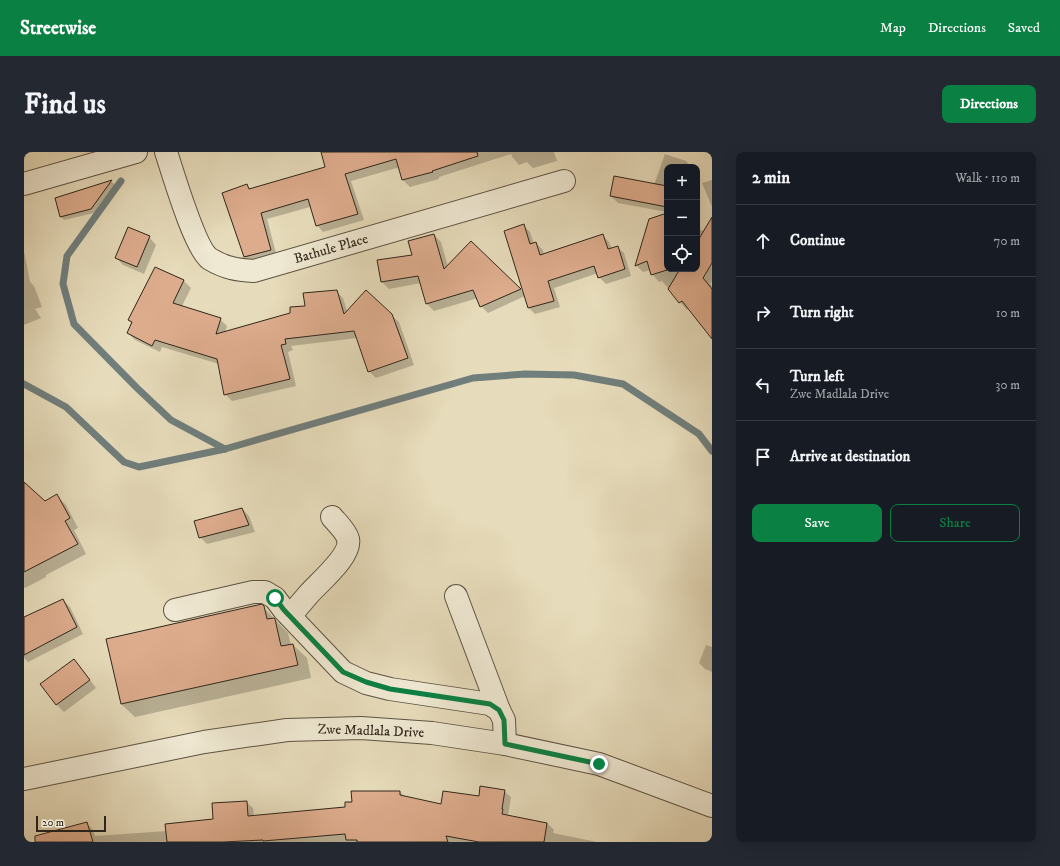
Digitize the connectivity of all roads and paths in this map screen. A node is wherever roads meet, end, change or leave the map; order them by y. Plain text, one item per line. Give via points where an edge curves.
1 (136, 152) edge
2 (166, 152) edge
3 (564, 180) dead end
4 (24, 184) edge
5 (332, 517) dead end
6 (456, 596) dead end
7 (175, 610) dead end
8 (290, 616) junction
9 (499, 710) junction
10 (505, 744) junction
11 (24, 780) edge
12 (712, 806) edge

1 - 4 street
2 - 3 street, Bathule Place via 196,240 209,258 232,269 254,271
5 - 8 street via 348,538 348,546 335,568
6 - 9 street
7 - 8 street via 253,592 265,592 275,598
8 - 9 street via 343,672 390,689 490,704
9 - 10 street via 504,720
10 - 11 street, Zwe Madlala Drive via 432,733 361,728 287,730 204,742
10 - 12 street, Zwe Madlala Drive via 599,764

